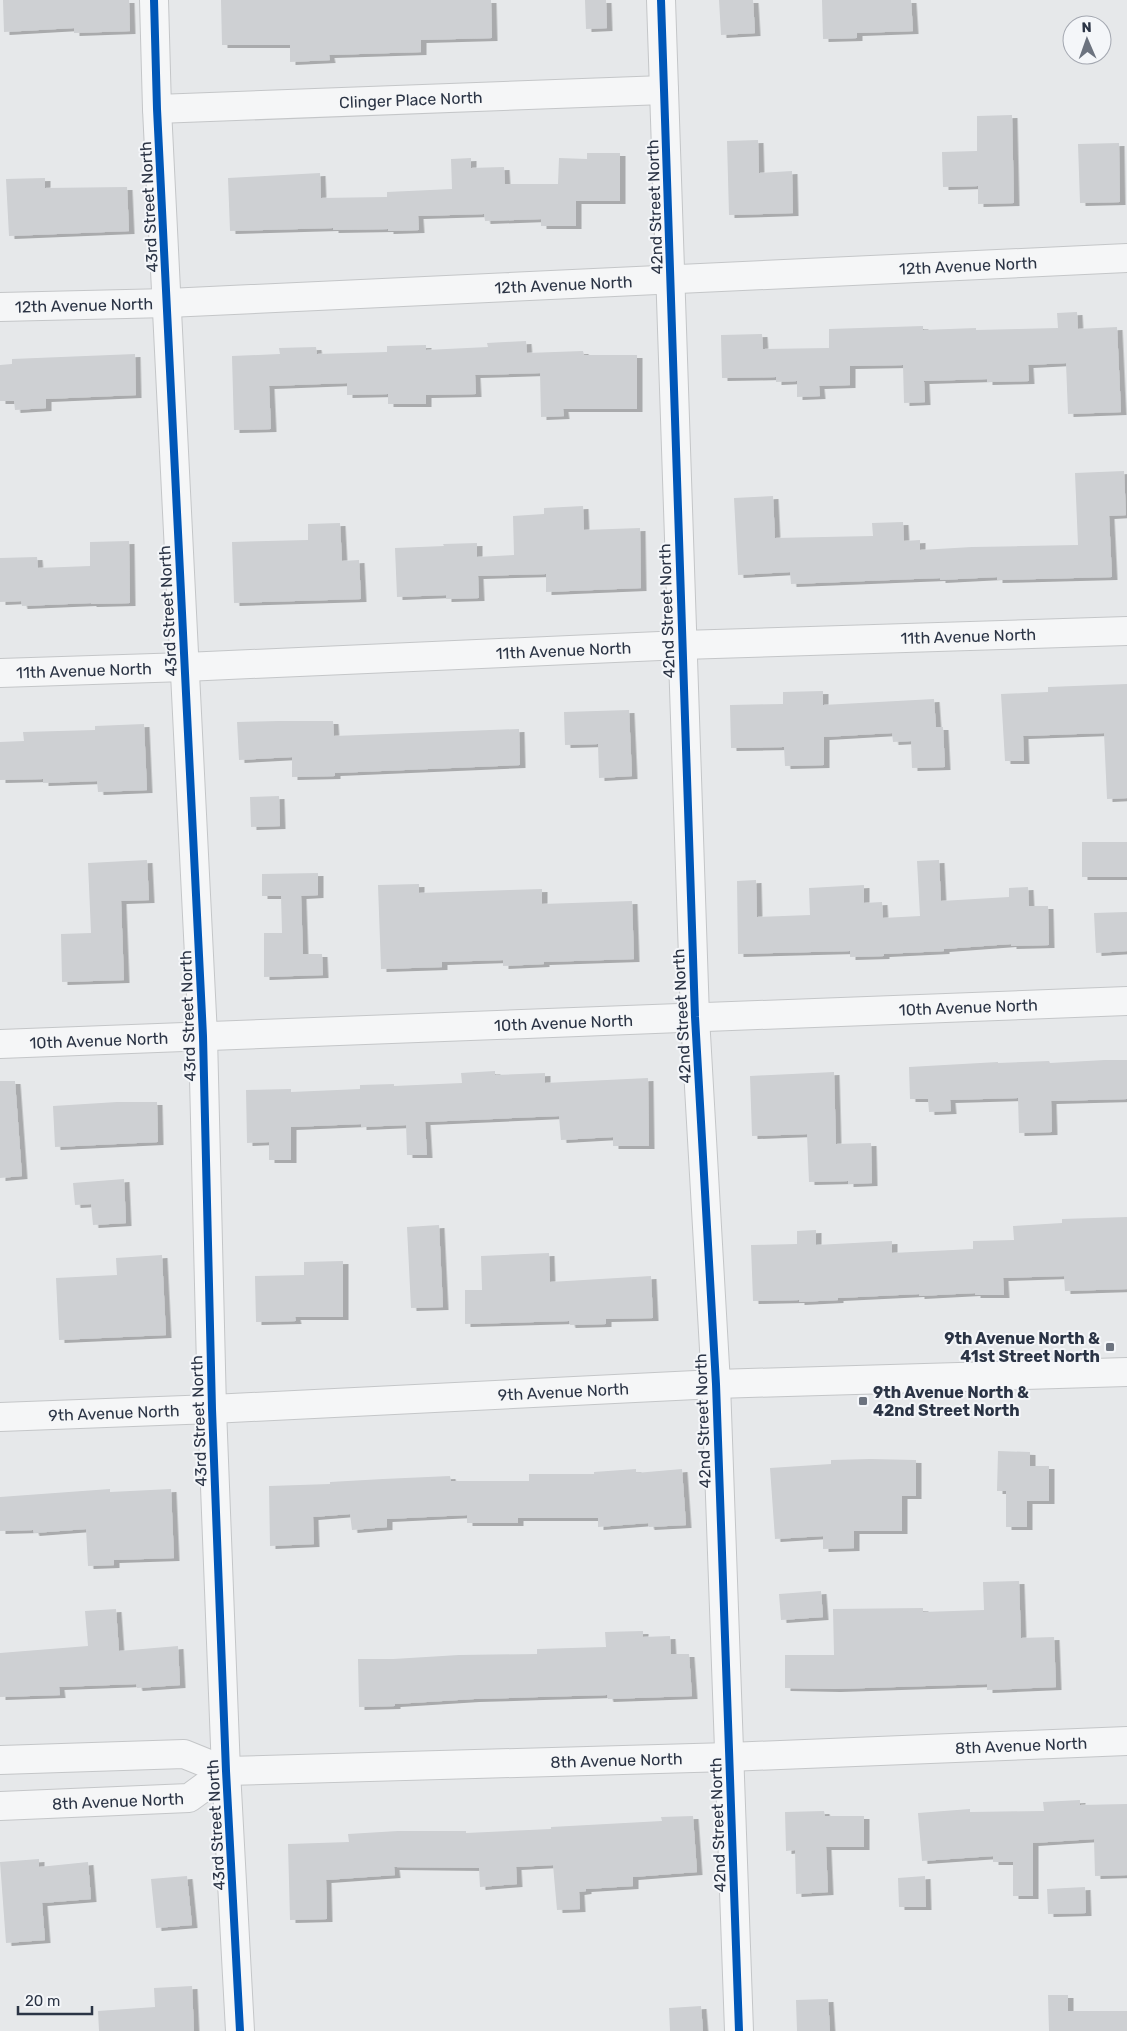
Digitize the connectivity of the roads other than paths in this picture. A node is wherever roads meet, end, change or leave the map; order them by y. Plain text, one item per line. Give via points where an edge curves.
1 (154, 0) edge
2 (660, 0) edge
3 (664, 90) junction
4 (157, 109) junction
5 (1127, 258) edge
6 (671, 280) junction
7 (168, 303) junction
8 (0, 306) edge
9 (1127, 630) edge
10 (682, 645) junction
11 (185, 667) junction
12 (0, 673) edge
13 (1127, 1001) edge
14 (695, 1017) junction
15 (203, 1036) junction
16 (0, 1044) edge
17 (1127, 1372) edge
18 (716, 1384) junction
19 (212, 1409) junction
20 (0, 1418) edge
21 (1127, 1741) edge
22 (729, 1757) junction
23 (0, 1760) edge
24 (226, 1771) junction
25 (0, 1806) edge
26 (240, 2031) edge
27 (739, 2031) edge

1 - 4 street, 43rd Street North
2 - 3 street, 42nd Street North
3 - 4 street, Clinger Place North
3 - 6 street, 42nd Street North
4 - 7 street, 43rd Street North
5 - 6 street, 12th Avenue North
6 - 7 street, 12th Avenue North
6 - 10 street, 42nd Street North
7 - 8 street, 12th Avenue North
7 - 11 street, 43rd Street North
9 - 10 street, 11th Avenue North
10 - 11 street, 11th Avenue North
10 - 14 street, 42nd Street North
11 - 12 street, 11th Avenue North
11 - 15 street, 43rd Street North
13 - 14 street, 10th Avenue North
14 - 15 street, 10th Avenue North
14 - 18 street, 42nd Street North
15 - 16 street, 10th Avenue North
15 - 19 street, 43rd Street North
17 - 18 street, 9th Avenue North
18 - 19 street, 9th Avenue North
18 - 22 street, 42nd Street North
19 - 20 street, 9th Avenue North
19 - 24 street, 43rd Street North
21 - 22 street, 8th Avenue North
22 - 24 street, 8th Avenue North
22 - 27 street, 42nd Street North
23 - 24 street, 8th Avenue North via 184,1754
24 - 25 street, 8th Avenue North via 189,1798
24 - 26 street, 43rd Street North

